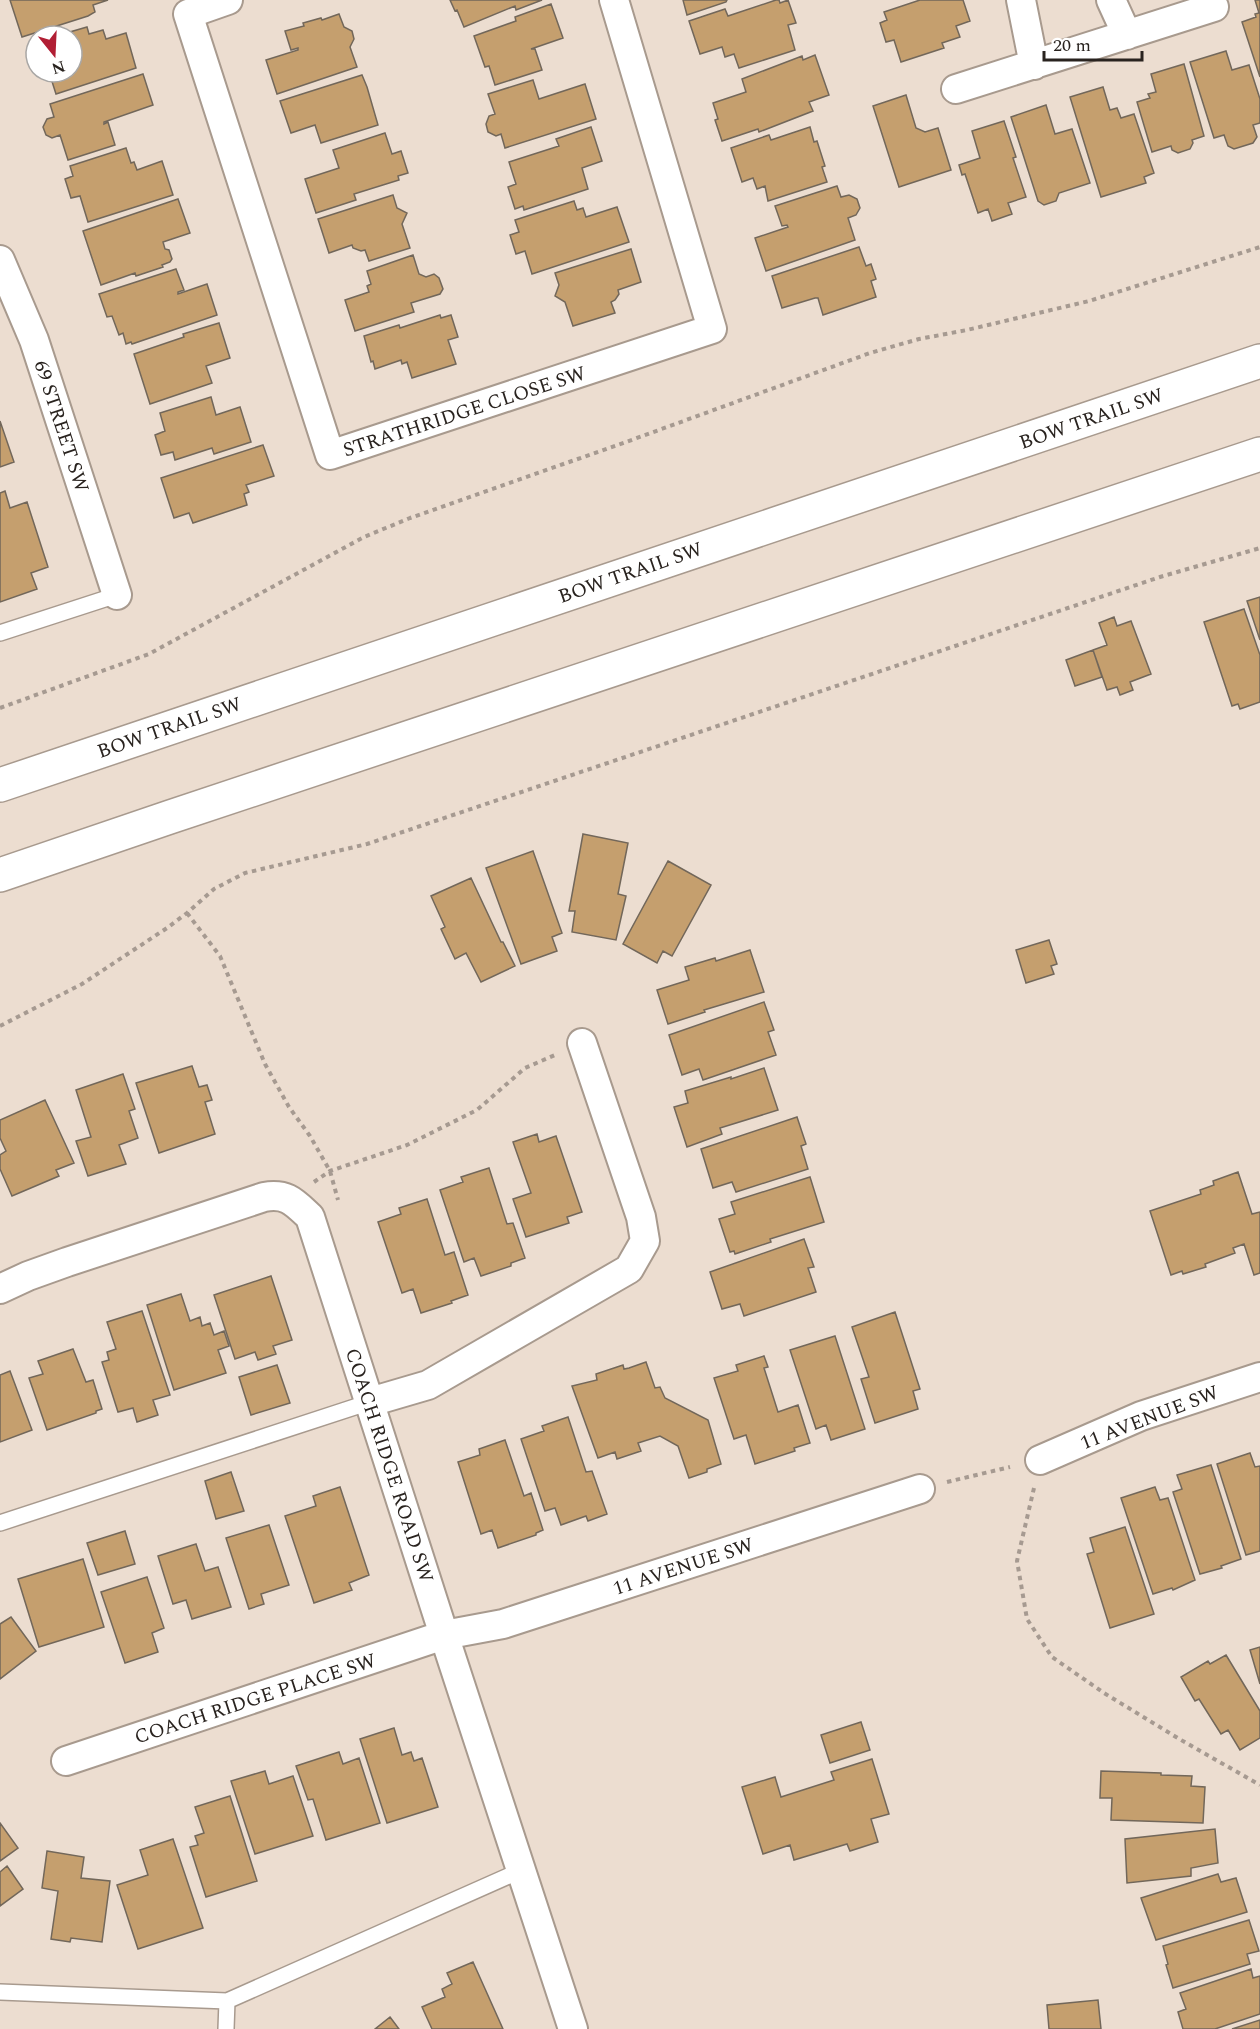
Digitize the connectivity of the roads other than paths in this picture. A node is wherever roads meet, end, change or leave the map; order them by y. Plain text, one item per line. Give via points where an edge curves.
1 (228, 0) edge
2 (614, 0) edge
3 (1022, 0) edge
4 (1111, 0) edge
5 (186, 7) edge
6 (1214, 7) dead end
7 (1127, 35) junction
8 (1034, 65) junction
9 (956, 89) dead end
10 (0, 260) edge
11 (1260, 361) edge
12 (1260, 454) edge
13 (117, 595) joint
14 (0, 633) edge
15 (0, 785) edge
16 (0, 875) edge
17 (582, 1043) road end
18 (0, 1289) edge
19 (1260, 1377) edge
20 (370, 1402) junction
21 (1040, 1460) road end
22 (920, 1489) road end
23 (0, 1523) edge
24 (444, 1635) junction
25 (66, 1761) dead end
26 (522, 1870) junction
27 (0, 1992) edge
28 (227, 2001) junction
29 (226, 2029) edge
30 (573, 2029) edge

1 - 5 street, STRATHRIDGE CLOSE SW
2 - 5 street, STRATHRIDGE CLOSE SW via 712,329 330,455
3 - 8 street
4 - 7 street
6 - 7 street
7 - 8 street
8 - 9 street
10 - 13 street, 69 STREET SW via 34,340
11 - 15 main road, BOW TRAIL SW
12 - 16 main road
13 - 14 lane
17 - 20 street via 641,1217 645,1241 629,1269 428,1385
18 - 20 street, COACH RIDGE ROAD SW via 67,1262 264,1197 289,1198 310,1217
19 - 21 street, 11 AVENUE SW via 1141,1416
20 - 23 lane
20 - 24 street, COACH RIDGE ROAD SW
22 - 24 street, 11 AVENUE SW via 503,1624
24 - 25 street, COACH RIDGE PLACE SW
24 - 26 street, COACH RIDGE ROAD SW
26 - 28 lane
26 - 30 street, COACH RIDGE ROAD SW
27 - 28 lane
28 - 29 lane

